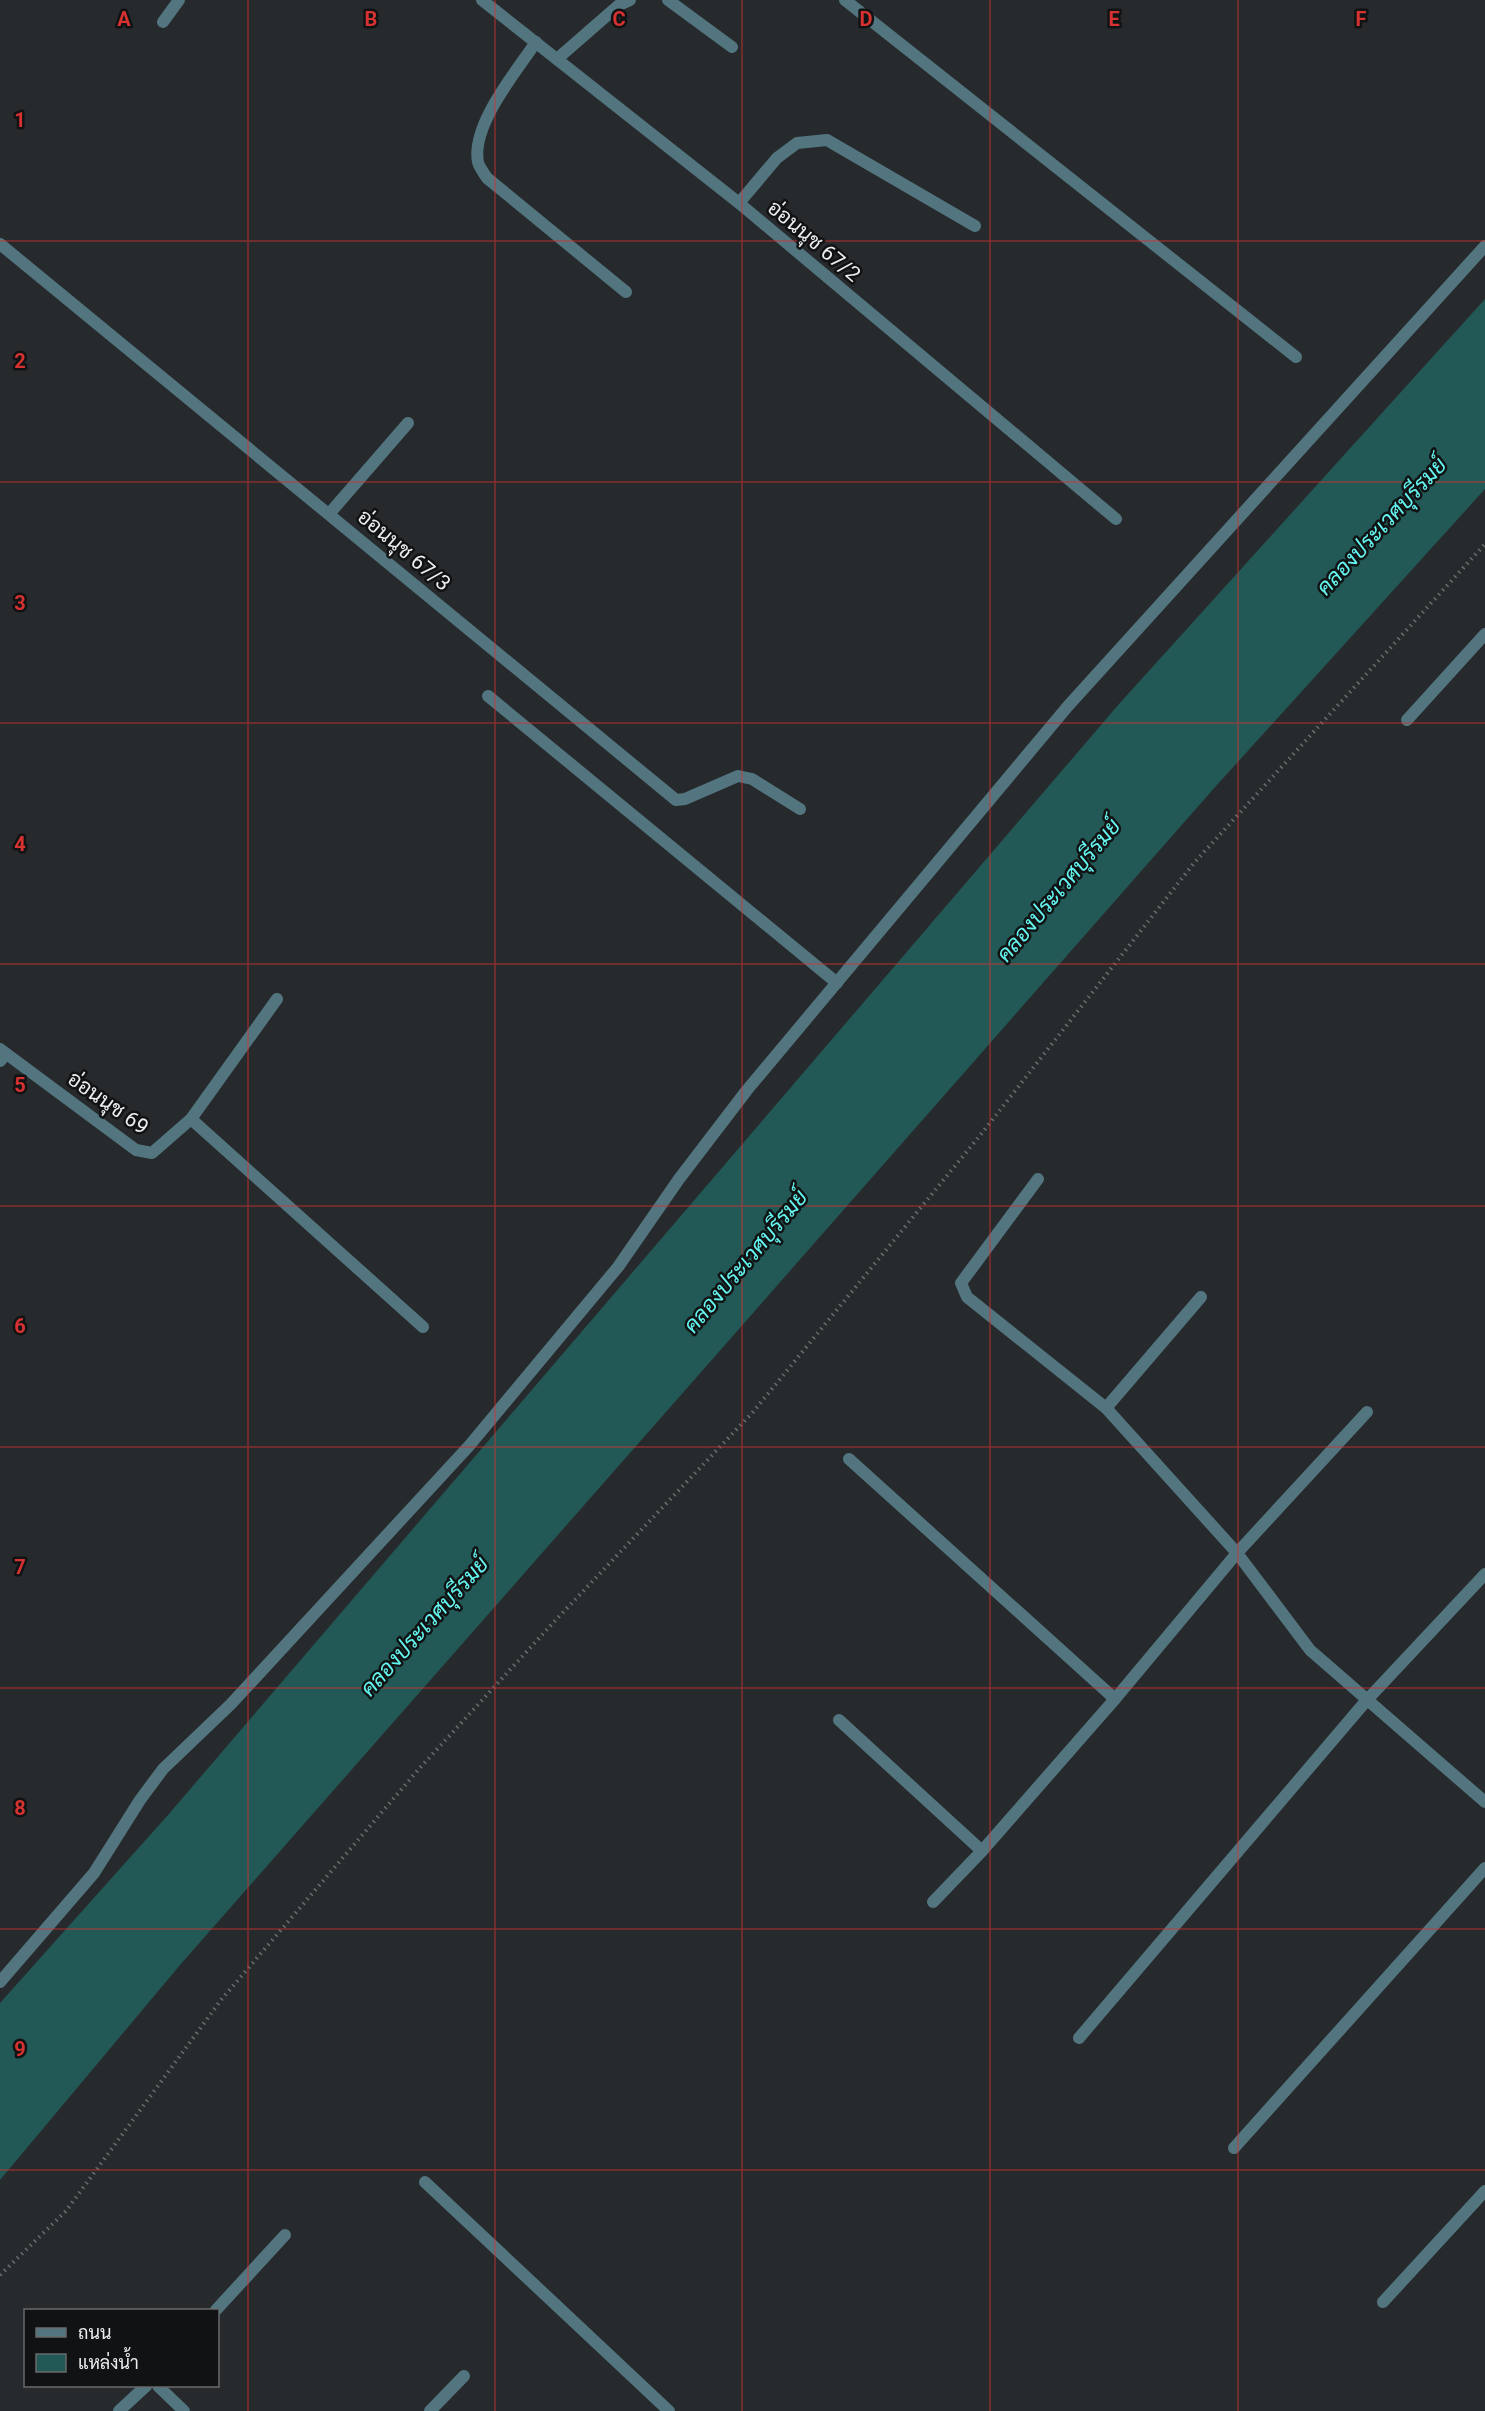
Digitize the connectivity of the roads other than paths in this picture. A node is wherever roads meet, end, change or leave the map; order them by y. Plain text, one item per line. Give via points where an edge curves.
1 (179, 0) edge
2 (483, 0) edge
3 (630, 0) edge
4 (668, 0) edge
5 (844, 0) edge
6 (163, 22) dead end
7 (536, 42) junction
8 (732, 47) dead end
9 (557, 60) junction
10 (739, 203) junction
11 (975, 226) dead end
12 (0, 244) edge
13 (1485, 246) edge
14 (626, 292) dead end
15 (1296, 357) dead end
16 (408, 423) dead end
17 (329, 513) junction
18 (1116, 519) dead end
19 (1485, 634) edge
20 (488, 696) dead end
21 (1407, 720) dead end
22 (800, 809) dead end
23 (837, 983) junction
24 (277, 999) dead end
25 (2, 1054) edge
26 (192, 1119) junction
27 (1038, 1179) dead end
28 (1201, 1297) dead end
29 (423, 1327) dead end
30 (1106, 1408) junction
31 (1366, 1412) dead end
32 (849, 1459) dead end
33 (1237, 1553) junction
34 (1485, 1574) edge
35 (1115, 1699) junction
36 (1366, 1701) junction
37 (839, 1720) dead end
38 (1485, 1802) edge
39 (982, 1851) junction
40 (1485, 1868) edge
41 (933, 1902) dead end
42 (0, 1983) edge
43 (1079, 2038) dead end
44 (1234, 2148) dead end
45 (424, 2182) dead end
46 (1485, 2191) edge
47 (285, 2235) dead end
48 (1383, 2302) dead end
49 (217, 2309) edge
50 (464, 2376) dead end
51 (144, 2387) edge
52 (160, 2387) edge
53 (119, 2411) edge
54 (184, 2411) edge
55 (430, 2411) edge
56 (669, 2411) edge

1 - 6 street
2 - 7 street, อ่อนนุช 67/2
3 - 9 street via 619,5
4 - 8 street
5 - 15 street
7 - 9 street, อ่อนนุช 67/2
7 - 14 street via 484,122 478,163 487,178
9 - 10 street, อ่อนนุช 67/2
10 - 11 street via 777,158 797,143 827,140
10 - 18 street, อ่อนนุช 67/2
12 - 17 street, อ่อนนุช 67/3
13 - 23 street via 1068,706
16 - 17 street
17 - 22 street, อ่อนนุช 67/3 via 676,800 738,776 752,779
19 - 21 street
20 - 23 street
23 - 42 street via 747,1090 618,1268 477,1437 247,1688 163,1769 94,1873
24 - 26 street, อ่อนนุช 69
25 - 26 street, อ่อนนุช 69 via 136,1150 152,1153
26 - 29 street
27 - 30 street via 961,1283 962,1290
28 - 30 street
30 - 33 street
31 - 33 street
32 - 35 street
33 - 35 street
33 - 36 street via 1310,1650
34 - 36 street
35 - 39 street
36 - 38 street
36 - 43 street
37 - 39 street
39 - 41 street
40 - 44 street
45 - 56 street
46 - 48 street
47 - 49 street
50 - 55 street
51 - 53 street
52 - 54 street

